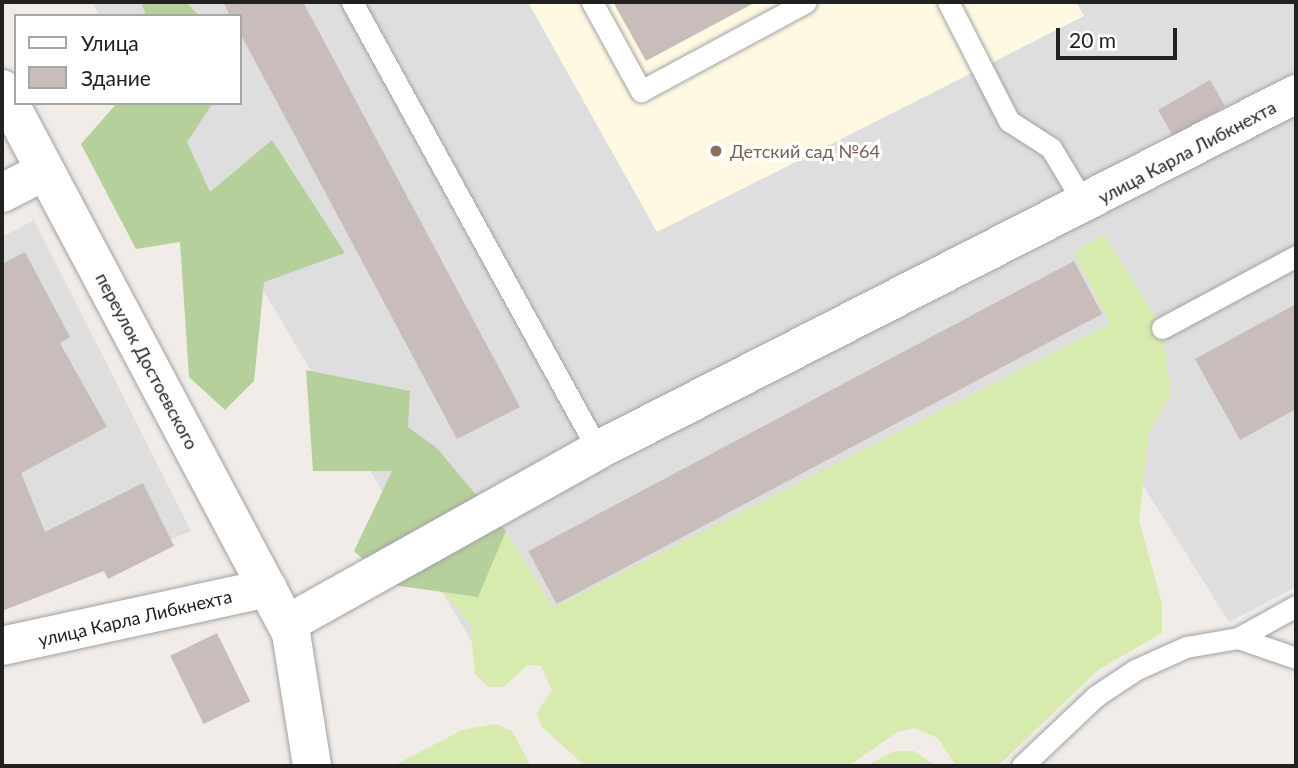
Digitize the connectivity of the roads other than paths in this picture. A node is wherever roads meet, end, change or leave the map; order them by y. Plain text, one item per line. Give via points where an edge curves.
1 (352, 2) edge
2 (592, 2) edge
3 (806, 2) edge
4 (948, 2) edge
5 (2, 89) edge
6 (1296, 94) edge
7 (46, 171) junction
8 (2, 193) edge
9 (1081, 207) junction
10 (1296, 256) edge
11 (1162, 328) dead end
12 (598, 450) junction
13 (268, 588) junction
14 (1296, 606) edge
15 (289, 628) junction
16 (1238, 638) junction
17 (2, 646) edge
18 (1296, 658) edge
19 (312, 766) edge
20 (1023, 766) edge

1 - 12 lane
2 - 3 lane via 641,91
4 - 9 lane via 1009,121 1051,148
5 - 7 street, переулок Достоевского
6 - 9 street, улица Карла Либкнехта
7 - 8 street
7 - 13 street, переулок Достоевского
9 - 12 street, улица Карла Либкнехта
10 - 11 lane
12 - 15 street, улица Карла Либкнехта
13 - 15 street, переулок Достоевского
13 - 17 street, улица Карла Либкнехта
14 - 16 lane
15 - 19 street, переулок Достоевского
16 - 18 lane
16 - 20 lane via 1186,646 1135,670 1096,696

